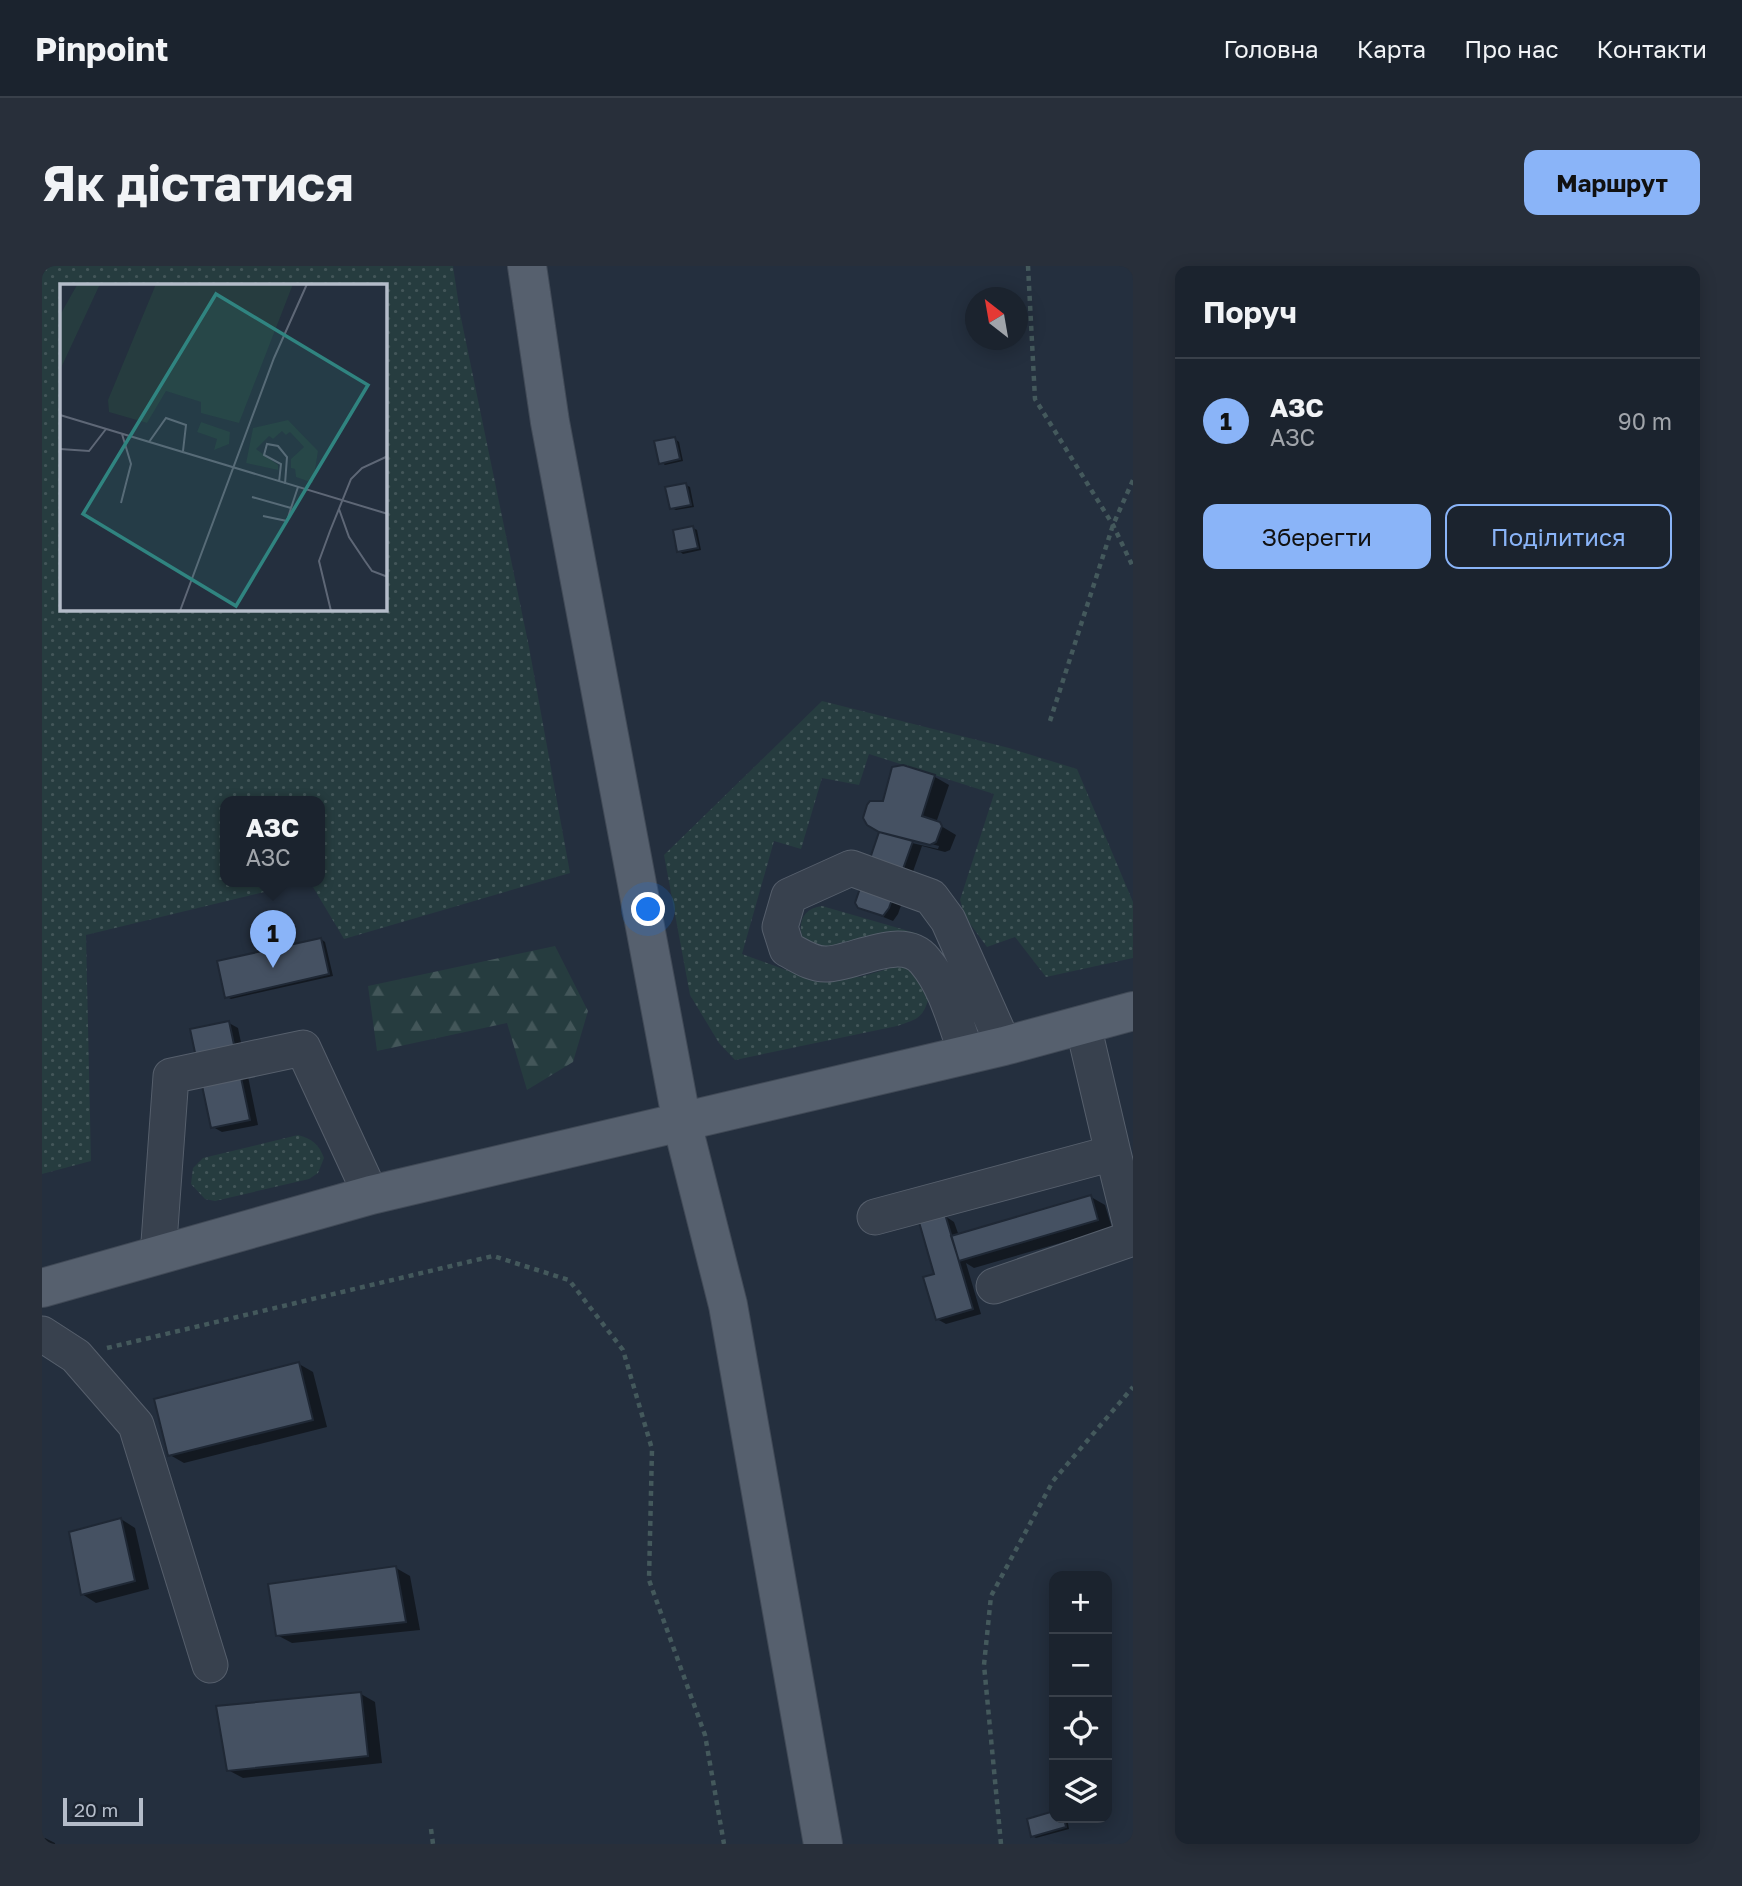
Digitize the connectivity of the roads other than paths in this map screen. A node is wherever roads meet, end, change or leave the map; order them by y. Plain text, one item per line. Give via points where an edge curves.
1 (527, 266) edge
2 (1133, 1011) edge
3 (1083, 1024) junction
4 (1004, 1046) junction
5 (967, 1055) junction
6 (682, 1123) junction
7 (1113, 1153) junction
8 (371, 1195) junction
9 (875, 1217) dead end
10 (1133, 1236) edge
11 (158, 1256) junction
12 (994, 1286) dead end
13 (42, 1288) edge
14 (42, 1334) edge
15 (210, 1665) dead end
16 (824, 1844) edge

1 - 6 main road via 553,435
2 - 3 main road
3 - 4 main road
3 - 7 lane
4 - 5 main road
4 - 5 lane via 948,920 931,897 851,868 789,896 779,927 787,948 808,960 826,964 898,947 923,958 943,988
5 - 6 main road
6 - 8 main road
6 - 16 main road via 728,1305
7 - 9 lane
7 - 10 lane
8 - 11 main road
8 - 11 lane via 303,1048 172,1076
10 - 12 lane
11 - 13 main road
14 - 15 lane via 76,1356 136,1426

